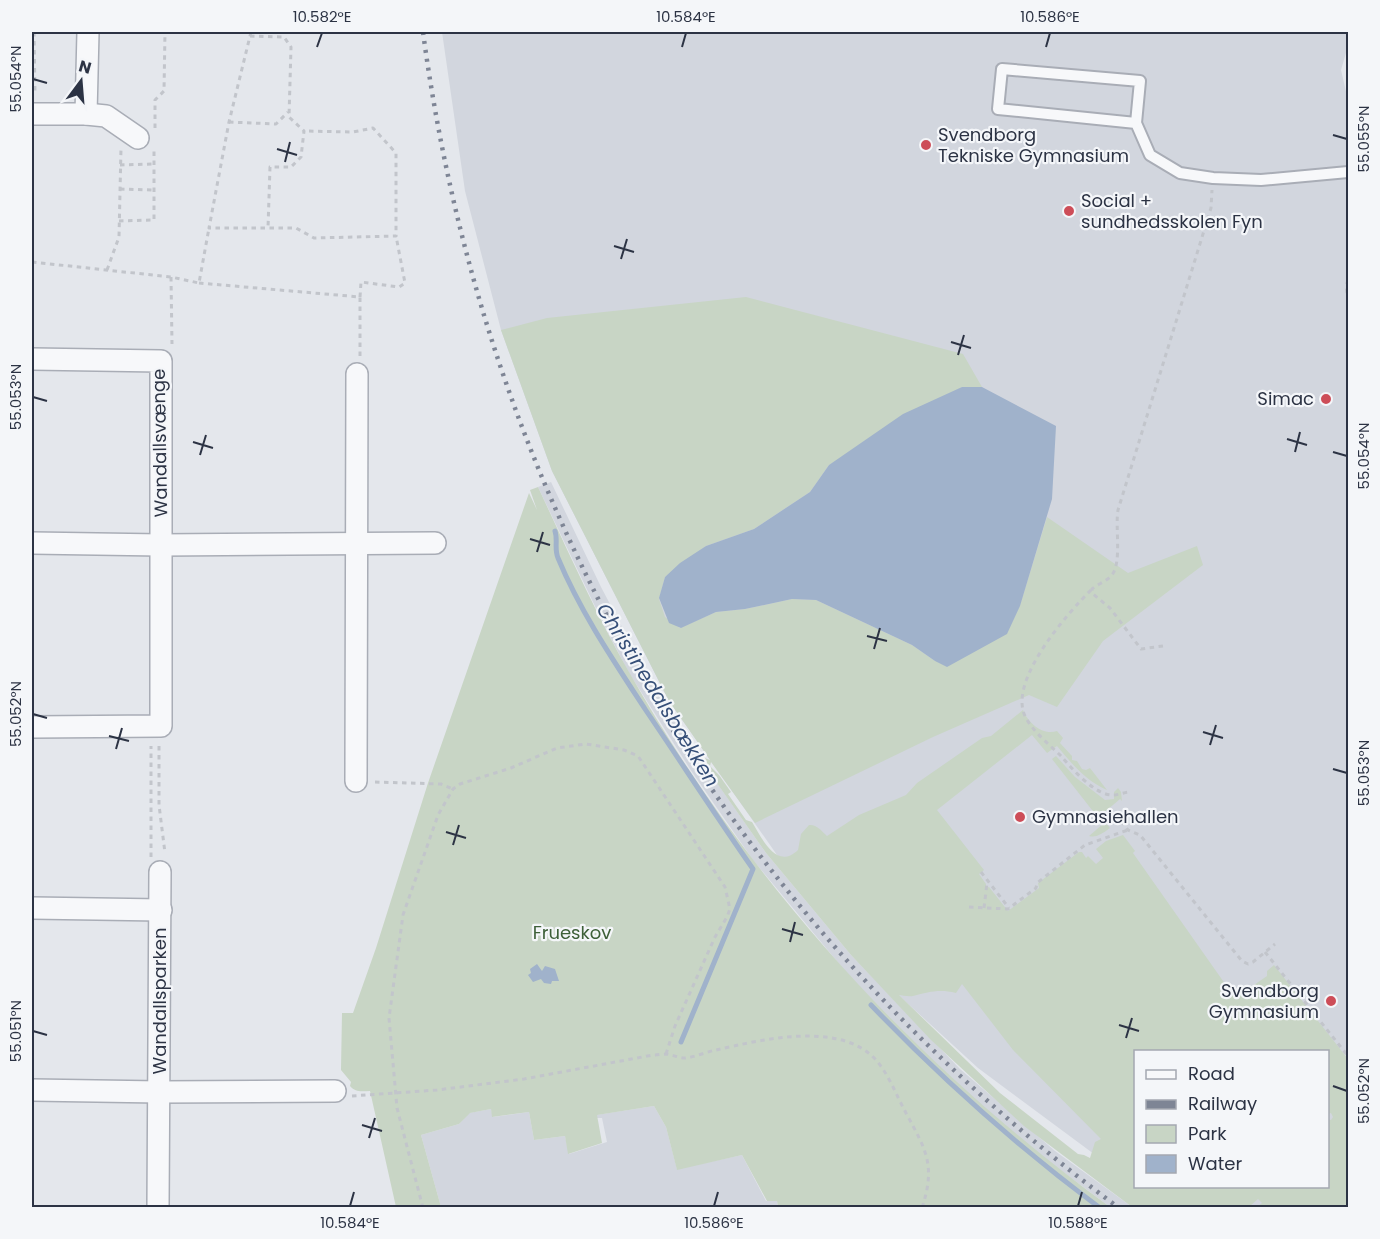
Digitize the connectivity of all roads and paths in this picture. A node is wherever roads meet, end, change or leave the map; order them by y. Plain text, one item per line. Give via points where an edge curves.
1 (88, 32) edge
2 (251, 32) edge
3 (33, 33) edge
4 (250, 36) junction
5 (33, 64) edge
6 (289, 111) junction
7 (33, 114) edge
8 (86, 114) junction
9 (229, 122) junction
10 (1136, 123) junction
11 (304, 131) junction
12 (130, 133) joint
13 (154, 164) dead end
14 (120, 165) junction
15 (1348, 172) edge
16 (120, 189) junction
17 (154, 190) dead end
18 (1211, 196) dead end
19 (209, 228) junction
20 (268, 228) junction
21 (396, 236) junction
22 (32, 262) edge
23 (107, 270) junction
24 (171, 277) junction
25 (1348, 280) edge
26 (199, 283) junction
27 (360, 297) junction
28 (1348, 300) edge
29 (32, 358) edge
30 (161, 361) junction
31 (357, 374) joint
32 (32, 543) edge
33 (357, 543) junction
34 (435, 543) dead end
35 (161, 544) junction
36 (1092, 589) junction
37 (1163, 646) dead end
38 (156, 726) junction
39 (32, 727) edge
40 (356, 781) joint
41 (453, 789) junction
42 (1131, 792) dead end
43 (1121, 821) dead end
44 (1128, 830) junction
45 (156, 868) junction
46 (981, 872) dead end
47 (986, 880) junction
48 (969, 907) dead end
49 (32, 908) edge
50 (984, 908) junction
51 (1009, 908) junction
52 (160, 910) junction
53 (1275, 944) dead end
54 (1265, 952) junction
55 (666, 1054) junction
56 (1348, 1056) edge
57 (32, 1090) edge
58 (160, 1092) junction
59 (394, 1092) junction
60 (343, 1093) joint
61 (158, 1208) edge
62 (423, 1208) edge
63 (922, 1208) edge

1 - 8 street
2 - 4 path
3 - 5 path
4 - 6 path via 284,37 291,47
4 - 9 path
5 - 7 path
6 - 9 path via 276,124
6 - 11 path via 289,117
7 - 8 street
8 - 12 street via 106,116
9 - 19 path
10 - 10 lane via 998,109 1002,69 1140,81
10 - 15 lane via 1150,155 1180,173 1261,180
11 - 20 path via 301,157 291,167 270,167
11 - 21 path via 353,132 373,128 396,153
12 - 14 path
13 - 14 path
14 - 16 path
16 - 17 path
16 - 23 path via 119,237
18 - 36 path via 1211,208 1118,510 1117,563 1111,575
19 - 20 path
19 - 26 path
20 - 21 path via 296,228 314,238
21 - 27 path via 405,283 399,287 361,282
22 - 23 path
23 - 24 path
24 - 26 path
24 - 30 path via 172,348
25 - 28 path
26 - 27 path
27 - 31 path
29 - 30 street, Wandallsvænge
30 - 35 street, Wandallsvænge
31 - 33 street
32 - 35 street, Wandallsvænge
33 - 34 street, Wandallsvænge
33 - 35 street, Wandallsvænge
33 - 40 street
35 - 38 street, Wandallsvænge
36 - 37 path via 1141,649
36 - 42 path via 1046,643 1023,694 1023,710 1036,730 1091,785 1108,794
38 - 39 street
38 - 45 path
38 - 45 path via 166,862
40 - 41 path via 441,784
41 - 55 path via 557,748 586,744 613,747 638,756 725,888 730,909 675,1026
41 - 59 path via 428,843 399,934 388,1025
43 - 44 path
44 - 51 path via 1084,843
44 - 54 path via 1140,835 1240,960 1250,963
45 - 52 street, Wandallsparken
46 - 47 path
47 - 50 path
47 - 51 path
48 - 50 path
49 - 52 street, Wandallsparken
50 - 51 path
52 - 58 street, Wandallsparken
53 - 54 path
54 - 56 path
55 - 59 path via 525,1079
55 - 63 path via 684,1058 758,1041 802,1037 843,1041 862,1049 883,1070 928,1158
57 - 58 street, Wandallsparken
58 - 60 street, Wandallsparken
58 - 61 street, Wandallsparken
59 - 60 path
59 - 62 path

